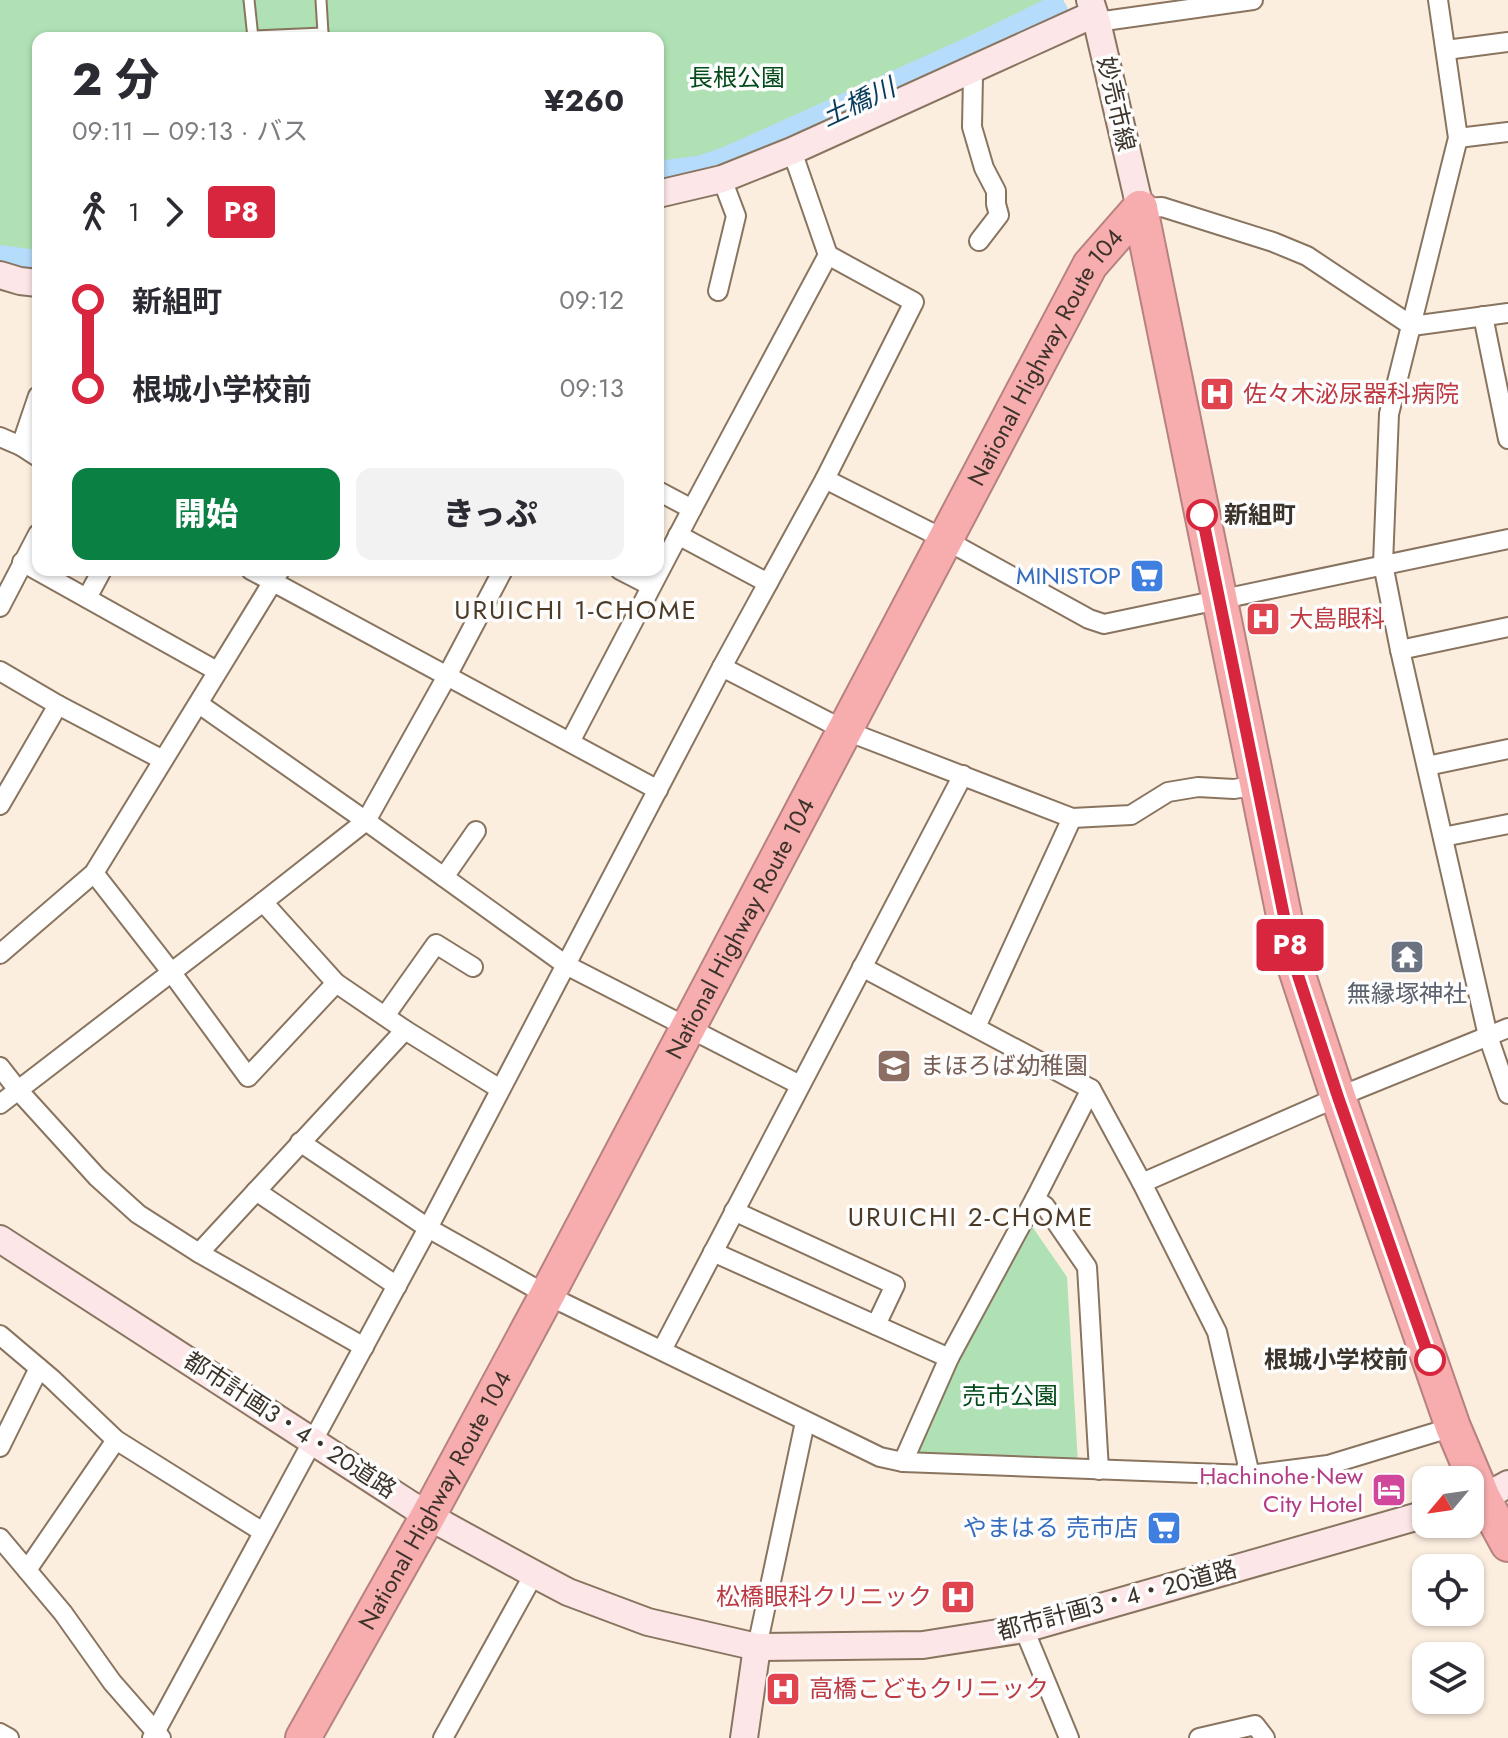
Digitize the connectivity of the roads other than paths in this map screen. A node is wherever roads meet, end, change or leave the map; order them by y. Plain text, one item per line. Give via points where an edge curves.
1 (249, 0) edge
2 (321, 0) edge
3 (1253, 0) edge
4 (1438, 0) edge
5 (1093, 12) edge
6 (252, 32) edge
7 (324, 32) edge
8 (1508, 42) edge
9 (1446, 50) junction
10 (971, 70) junction
11 (1508, 132) edge
12 (1458, 138) junction
13 (792, 151) junction
14 (722, 179) junction
15 (664, 193) edge
16 (1140, 208) junction
17 (979, 241) dead end
18 (828, 255) junction
19 (0, 275) edge
20 (32, 282) edge
21 (718, 291) dead end
22 (1508, 313) edge
23 (1483, 316) junction
24 (1412, 326) junction
25 (32, 414) edge
26 (0, 437) edge
27 (1508, 439) edge
28 (21, 446) junction
29 (32, 453) edge
30 (825, 479) junction
31 (664, 494) edge
32 (692, 509) junction
33 (678, 535) junction
34 (944, 539) junction
35 (1508, 539) edge
36 (32, 544) edge
37 (664, 561) edge
38 (22, 562) junction
39 (1383, 564) junction
40 (32, 568) edge
41 (47, 576) edge
42 (99, 576) edge
43 (277, 576) edge
44 (500, 576) edge
45 (632, 576) edge
46 (656, 576) edge
47 (768, 583) junction
48 (651, 586) junction
49 (87, 598) junction
50 (1219, 600) junction
51 (0, 607) edge
52 (1508, 627) edge
53 (1400, 650) junction
54 (722, 667) junction
55 (0, 671) edge
56 (217, 671) junction
57 (447, 676) junction
58 (199, 704) junction
59 (58, 705) junction
60 (844, 730) junction
61 (570, 742) junction
62 (1508, 749) edge
63 (163, 760) junction
64 (1427, 766) junction
65 (963, 775) junction
66 (1258, 785) junction
67 (658, 790) junction
68 (0, 805) edge
69 (1072, 818) junction
70 (366, 821) junction
71 (1508, 824) edge
72 (476, 831) dead end
73 (1443, 837) junction
74 (94, 873) junction
75 (444, 877) junction
76 (263, 902) junction
77 (0, 954) edge
78 (566, 965) junction
79 (473, 967) dead end
80 (862, 967) junction
81 (172, 973) junction
82 (336, 983) junction
83 (385, 1016) junction
84 (976, 1027) junction
85 (689, 1028) junction
86 (1508, 1028) edge
87 (405, 1030) junction
88 (1488, 1036) junction
89 (0, 1067) edge
90 (800, 1085) junction
91 (500, 1089) junction
92 (1091, 1089) junction
93 (18, 1090) junction
94 (1508, 1094) edge
95 (1338, 1097) junction
96 (0, 1104) edge
97 (300, 1142) junction
98 (1142, 1183) junction
99 (256, 1191) junction
100 (1035, 1199) junction
101 (734, 1211) junction
102 (428, 1228) junction
103 (0, 1239) edge
104 (713, 1252) junction
105 (199, 1253) junction
106 (397, 1286) junction
107 (547, 1295) junction
108 (876, 1325) junction
109 (0, 1335) edge
110 (364, 1347) junction
111 (662, 1350) junction
112 (949, 1358) junction
113 (39, 1368) junction
114 (805, 1422) junction
115 (1453, 1427) junction
116 (116, 1440) junction
117 (314, 1440) junction
118 (0, 1447) edge
119 (903, 1462) junction
120 (1099, 1470) junction
121 (1250, 1475) junction
122 (1487, 1494) edge
123 (428, 1516) junction
124 (1412, 1518) edge
125 (263, 1532) junction
126 (0, 1538) edge
127 (1508, 1544) edge
128 (27, 1570) junction
129 (534, 1574) junction
130 (1024, 1629) junction
131 (757, 1647) junction
132 (0, 1733) edge
133 (156, 1736) edge
134 (9, 1738) edge
135 (303, 1738) edge
136 (443, 1738) edge
137 (744, 1738) edge
138 (1069, 1738) edge
139 (1199, 1738) edge
140 (1265, 1738) edge

1 - 6 lane
2 - 7 lane
3 - 5 street
4 - 9 street
5 - 10 street
5 - 16 street, 妙売市線
8 - 9 street
9 - 12 street
10 - 13 street
10 - 17 street via 972,127 996,191 999,215
11 - 12 street
12 - 24 street
13 - 14 street
13 - 18 street
14 - 15 street
14 - 21 street via 736,216
16 - 24 street via 1162,207 1307,256
16 - 34 highway, National Highway Route 104 via 1090,265
16 - 50 highway, National Highway Route 104
18 - 30 street via 914,302
18 - 32 street
19 - 20 street
22 - 23 street
23 - 24 street
23 - 27 street
24 - 39 street via 1389,414
25 - 28 street
26 - 28 street
28 - 29 street
30 - 34 street
30 - 47 street
31 - 32 street
32 - 33 street
33 - 37 street
33 - 47 street
34 - 50 street via 1104,624
34 - 60 highway, National Highway Route 104
35 - 39 street
36 - 38 street
38 - 40 street
38 - 51 street
39 - 50 street
39 - 53 street
41 - 49 street
42 - 49 street
43 - 56 street
43 - 57 street
44 - 57 street
45 - 48 street
46 - 48 street
47 - 54 street
48 - 61 street
49 - 56 street
50 - 66 highway, National Highway Route 104
52 - 53 street
53 - 64 street
54 - 60 street
54 - 67 street
55 - 59 street
56 - 58 street
57 - 61 street
57 - 70 street
58 - 63 street
58 - 70 street
59 - 63 street
59 - 68 street
60 - 65 street
60 - 85 highway, National Highway Route 104
61 - 67 street
62 - 64 street
63 - 74 street
64 - 73 street
65 - 69 street
65 - 80 street
66 - 69 street via 1168,792 1131,815
66 - 95 highway, National Highway Route 104 via 1293,960
67 - 78 street
69 - 84 street
70 - 75 street
70 - 76 street
71 - 73 street
72 - 75 street
73 - 88 street
74 - 77 street
74 - 81 street
75 - 78 street
76 - 81 street
76 - 82 street
78 - 85 street
78 - 91 street
79 - 83 street via 436,944
80 - 84 street
80 - 90 street
81 - 82 street via 248,1077
81 - 93 street
82 - 83 street
83 - 87 street
84 - 92 street
85 - 90 street
85 - 107 highway, National Highway Route 104
86 - 88 street
87 - 91 street
87 - 97 street
88 - 94 street
88 - 95 street
89 - 93 street
90 - 101 street
91 - 102 street
92 - 98 street
92 - 100 street
93 - 96 street
93 - 105 street via 138,1214
95 - 98 street
95 - 115 highway, National Highway Route 104
97 - 99 street
97 - 102 street
98 - 121 street via 1217,1332
99 - 105 street
99 - 106 street
100 - 112 street
100 - 120 street via 1087,1267
101 - 104 street
101 - 108 street via 895,1285
102 - 106 street
102 - 107 street
103 - 117 street, 都市計画3・4・20道路
104 - 108 street
104 - 111 street
105 - 110 street
106 - 110 street
107 - 111 street
107 - 123 highway, National Highway Route 104
108 - 112 street
109 - 113 street
110 - 117 street
111 - 114 street
112 - 119 street
113 - 116 street
113 - 118 street
114 - 119 street via 880,1457
114 - 131 street
115 - 121 street via 1328,1465
115 - 122 highway, National Highway Route 104
116 - 125 street
116 - 128 street
117 - 123 street, 都市計画3・4・20道路
117 - 125 street
119 - 120 street
120 - 121 street
122 - 127 highway, National Highway Route 104
123 - 129 street, 都市計画3・4・20道路
123 - 135 highway, National Highway Route 104
124 - 130 street, 都市計画3・4・20道路
125 - 133 street
126 - 128 street
128 - 133 street
129 - 131 street, 都市計画3・4・20道路 via 648,1622
129 - 136 street
130 - 131 street, 都市計画3・4・20道路 via 923,1645
130 - 138 street
131 - 137 street
132 - 134 street
139 - 140 street via 1255,1725

